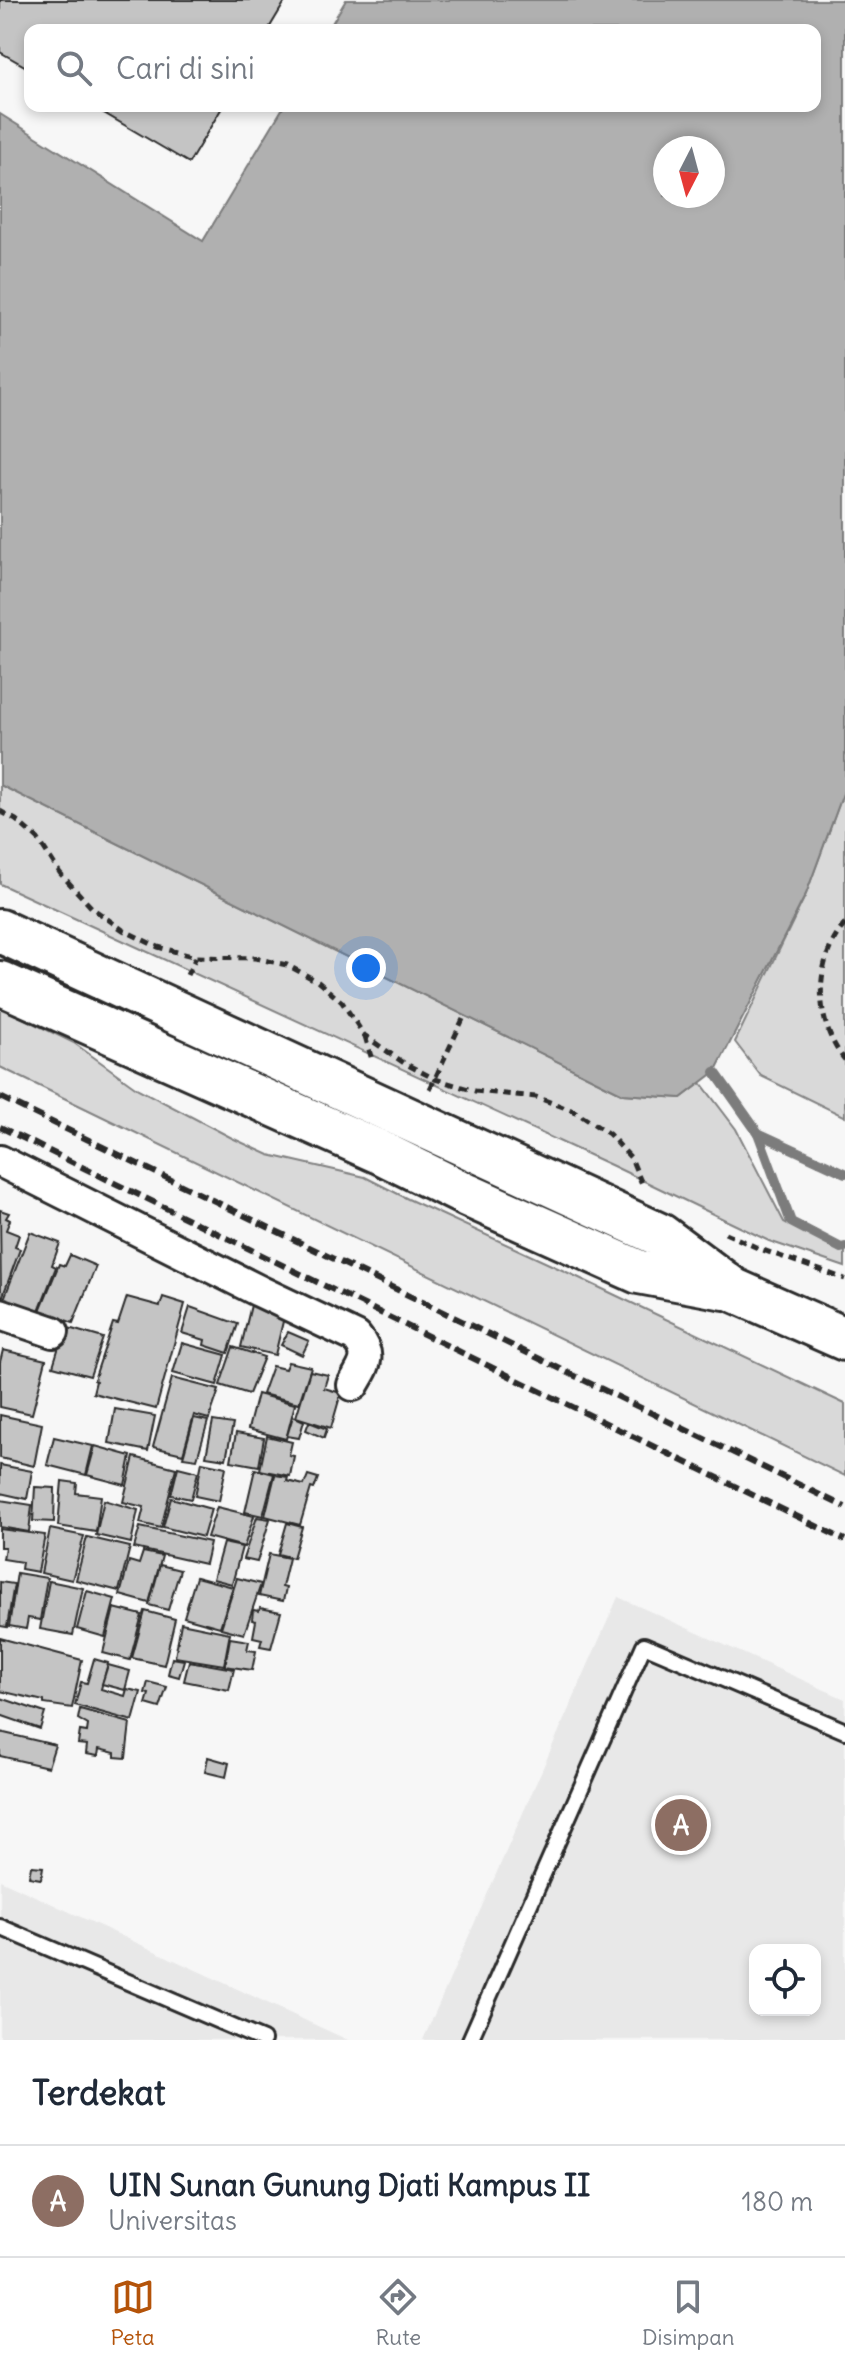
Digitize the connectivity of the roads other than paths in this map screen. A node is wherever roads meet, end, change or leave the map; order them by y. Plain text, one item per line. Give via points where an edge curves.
1 (0, 931) edge
2 (0, 983) edge
3 (0, 1161) edge
4 (734, 1290) junction
5 (0, 1314) edge
6 (53, 1332) dead end
7 (845, 1339) edge
8 (353, 1385) dead end
9 (845, 1731) edge
10 (0, 1927) edge
11 (263, 2040) edge
12 (470, 2040) edge

1 - 4 street via 660,1235
2 - 4 street via 639,1272
3 - 8 street via 356,1337 366,1361
4 - 7 street
5 - 6 street
9 - 12 lane via 644,1645
10 - 11 lane

